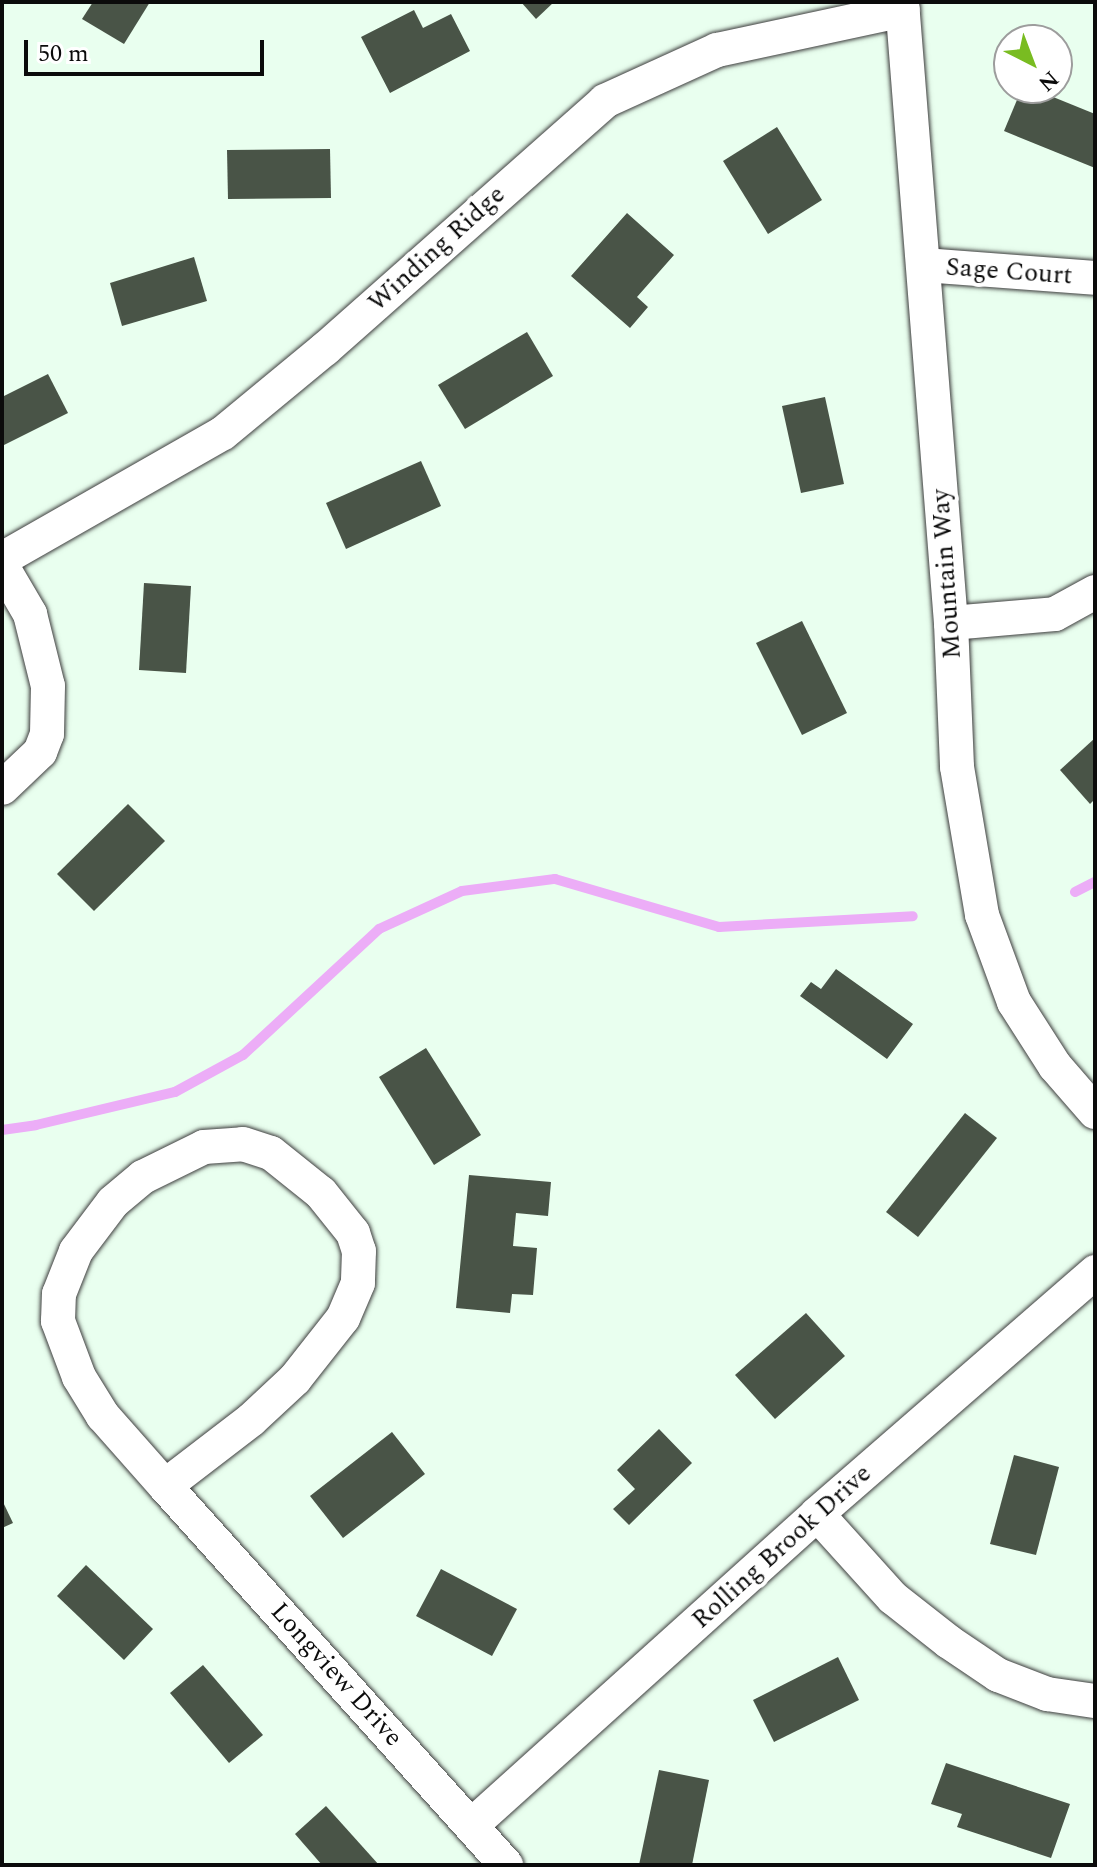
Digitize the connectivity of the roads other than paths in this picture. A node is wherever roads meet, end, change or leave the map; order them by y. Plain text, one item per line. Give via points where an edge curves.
1 (902, 6) edge
2 (924, 265) junction
3 (1095, 278) edge
4 (2, 559) edge
5 (2, 566) edge
6 (1095, 592) edge
7 (951, 623) junction
8 (2, 788) edge
9 (1095, 1112) edge
10 (1095, 1272) edge
11 (165, 1486) junction
12 (817, 1514) junction
13 (1095, 1701) edge
14 (472, 1825) junction
15 (506, 1865) edge

1 - 2 street, Mountain Way
1 - 4 street, Winding Ridge via 717,50 605,101 223,433
2 - 3 street, Sage Court
2 - 7 street, Mountain Way
5 - 8 street via 30,614 48,686 47,734 40,752
6 - 7 street via 1055,614
7 - 9 street, Mountain Way via 957,767 982,915 1014,1002 1055,1066
10 - 12 street, Rolling Brook Drive
11 - 11 street, Longview Drive via 295,1379 343,1318 358,1283 359,1251 353,1233 321,1193 271,1153 243,1144 204,1147 143,1177 113,1202 76,1251 59,1294 58,1321 79,1377 103,1416
11 - 14 street, Longview Drive
12 - 13 street via 893,1598 998,1675 1047,1694
12 - 14 street, Rolling Brook Drive
14 - 15 street, Longview Drive

